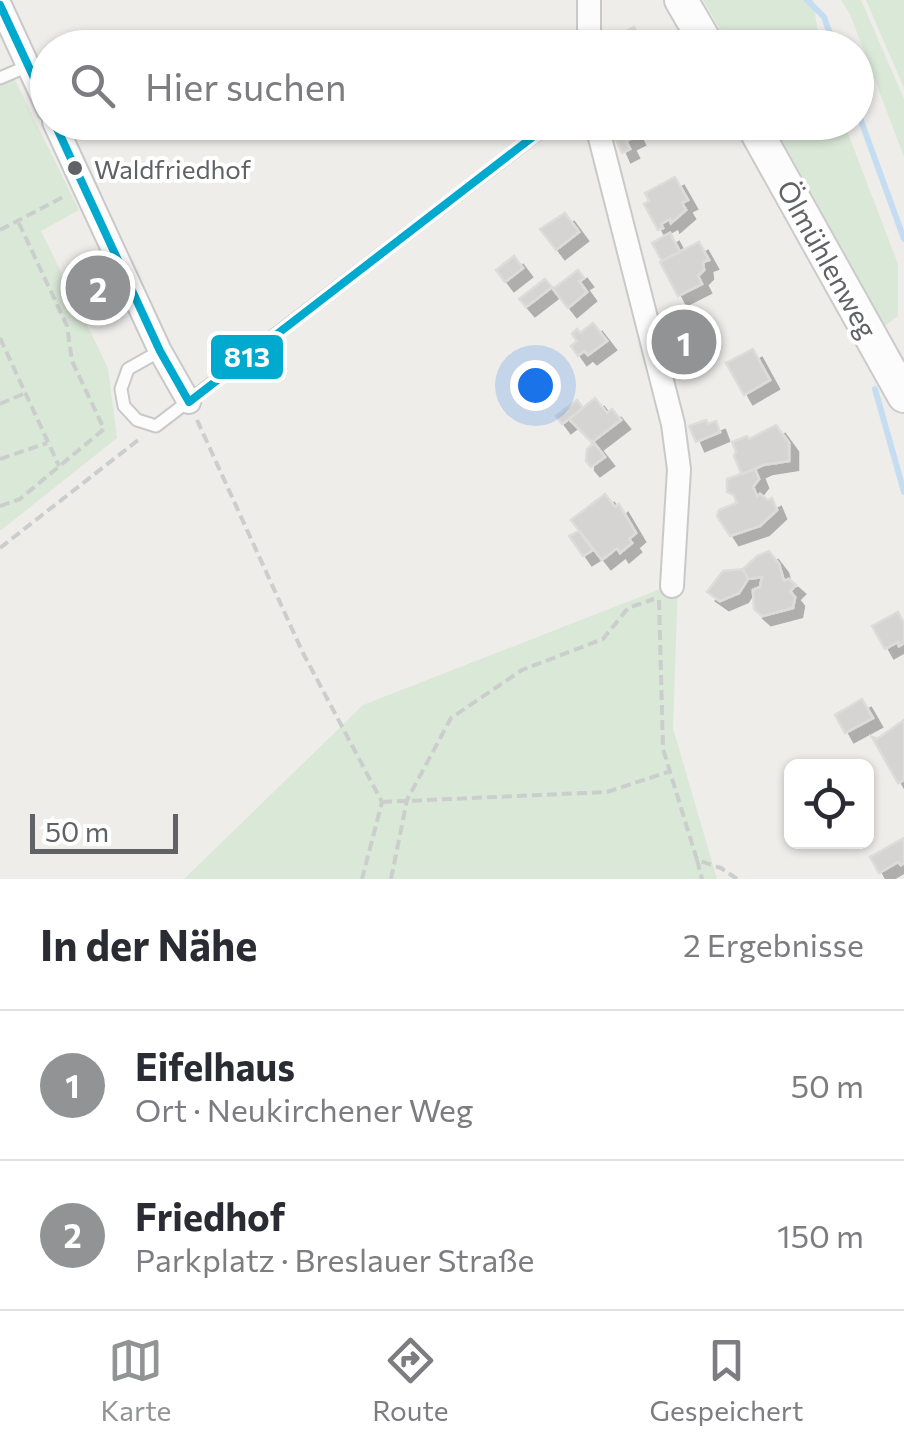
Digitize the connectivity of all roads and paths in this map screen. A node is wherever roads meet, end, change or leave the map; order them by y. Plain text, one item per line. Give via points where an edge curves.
1 (588, 0) edge
2 (682, 0) edge
3 (0, 5) edge
4 (589, 30) edge
5 (698, 30) edge
6 (28, 66) junction
7 (30, 70) edge
8 (0, 78) edge
9 (62, 140) edge
10 (530, 140) edge
11 (601, 140) edge
12 (761, 140) edge
13 (83, 188) junction
14 (17, 220) junction
15 (0, 230) edge
16 (0, 338) edge
17 (160, 352) junction
18 (26, 394) junction
19 (904, 396) edge
20 (189, 402) junction
21 (0, 404) edge
22 (156, 426) junction
23 (48, 442) junction
24 (0, 459) edge
25 (59, 466) junction
26 (0, 506) edge
27 (0, 548) edge
28 (672, 586) dead end
29 (670, 772) junction
30 (407, 800) junction
31 (382, 802) junction
32 (697, 860) junction
33 (362, 879) edge
34 (391, 879) edge
35 (702, 879) edge
36 (736, 879) edge

1 - 4 street
2 - 5 main road
3 - 6 street
6 - 7 street
6 - 8 lane
9 - 13 street
10 - 20 lane
11 - 28 street via 673,424 680,469
12 - 19 main road, Ölmühlenweg
13 - 14 path
13 - 17 street
14 - 15 path
14 - 25 path via 104,429
16 - 18 path
17 - 20 street
17 - 22 lane via 128,370 121,389 124,406 137,420
18 - 21 path
18 - 23 path
20 - 22 lane
20 - 31 path via 304,653
22 - 27 path
23 - 24 path
23 - 25 path
25 - 26 path via 20,499
29 - 30 path via 607,792
29 - 30 path via 663,749 659,597 628,608 604,639 522,670 451,718
29 - 32 path
30 - 31 path
30 - 34 path
31 - 33 path
32 - 35 path
32 - 36 path

